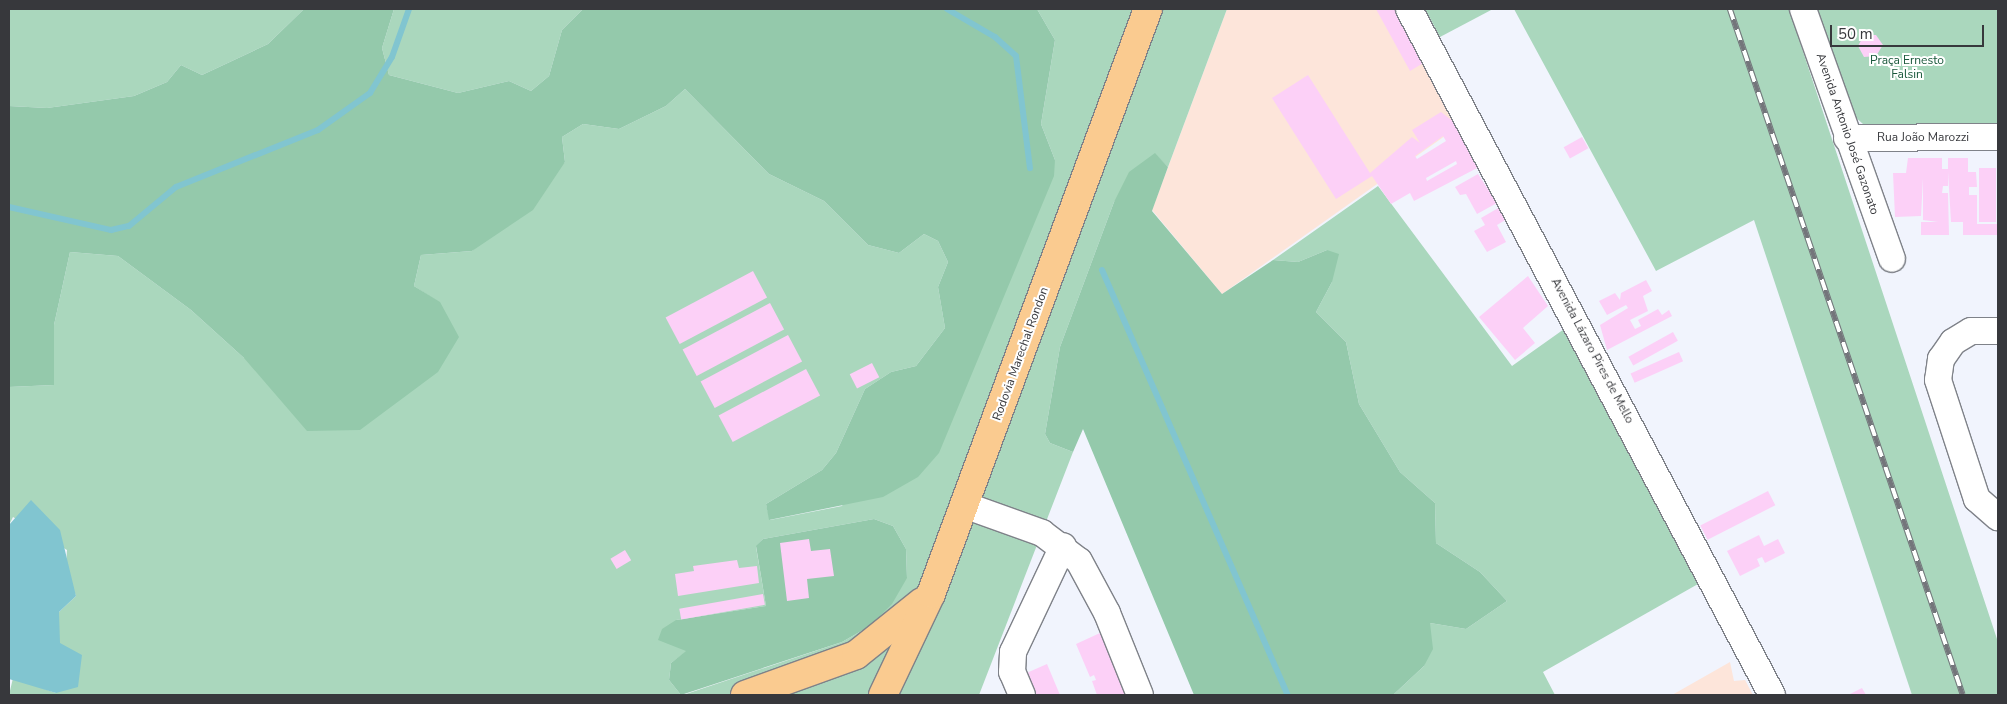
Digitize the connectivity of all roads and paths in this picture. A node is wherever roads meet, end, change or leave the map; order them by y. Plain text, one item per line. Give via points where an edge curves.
1 (1148, 9) edge
2 (1410, 9) edge
3 (1803, 9) edge
4 (1998, 137) edge
5 (1847, 138) junction
6 (1892, 259) dead end
7 (1998, 331) edge
8 (964, 505) junction
9 (1998, 516) edge
10 (1063, 546) junction
11 (931, 594) junction
12 (920, 620) junction
13 (745, 695) edge
14 (883, 695) edge
15 (894, 695) edge
16 (1022, 695) edge
17 (1140, 695) edge
18 (1772, 695) edge

1 - 8 main road, Rodovia Marechal Rondon
2 - 18 street, Avenida Lázaro Pires de Mello
3 - 5 street, Avenida Antonio José Gazonato
4 - 5 street, Rua João Marozzi
5 - 6 street, Avenida Antonio José Gazonato
7 - 9 street via 1971,331 1953,342 1941,359 1938,380 1977,498
8 - 10 street via 1042,533
8 - 11 main road, Rodovia Marechal Rondon
10 - 16 street via 1013,652 1012,672
10 - 17 street via 1096,589
11 - 12 main road, Rodovia Marechal Rondon
11 - 13 main road via 856,654
12 - 14 main road, Rodovia Marechal Rondon
12 - 15 main road

